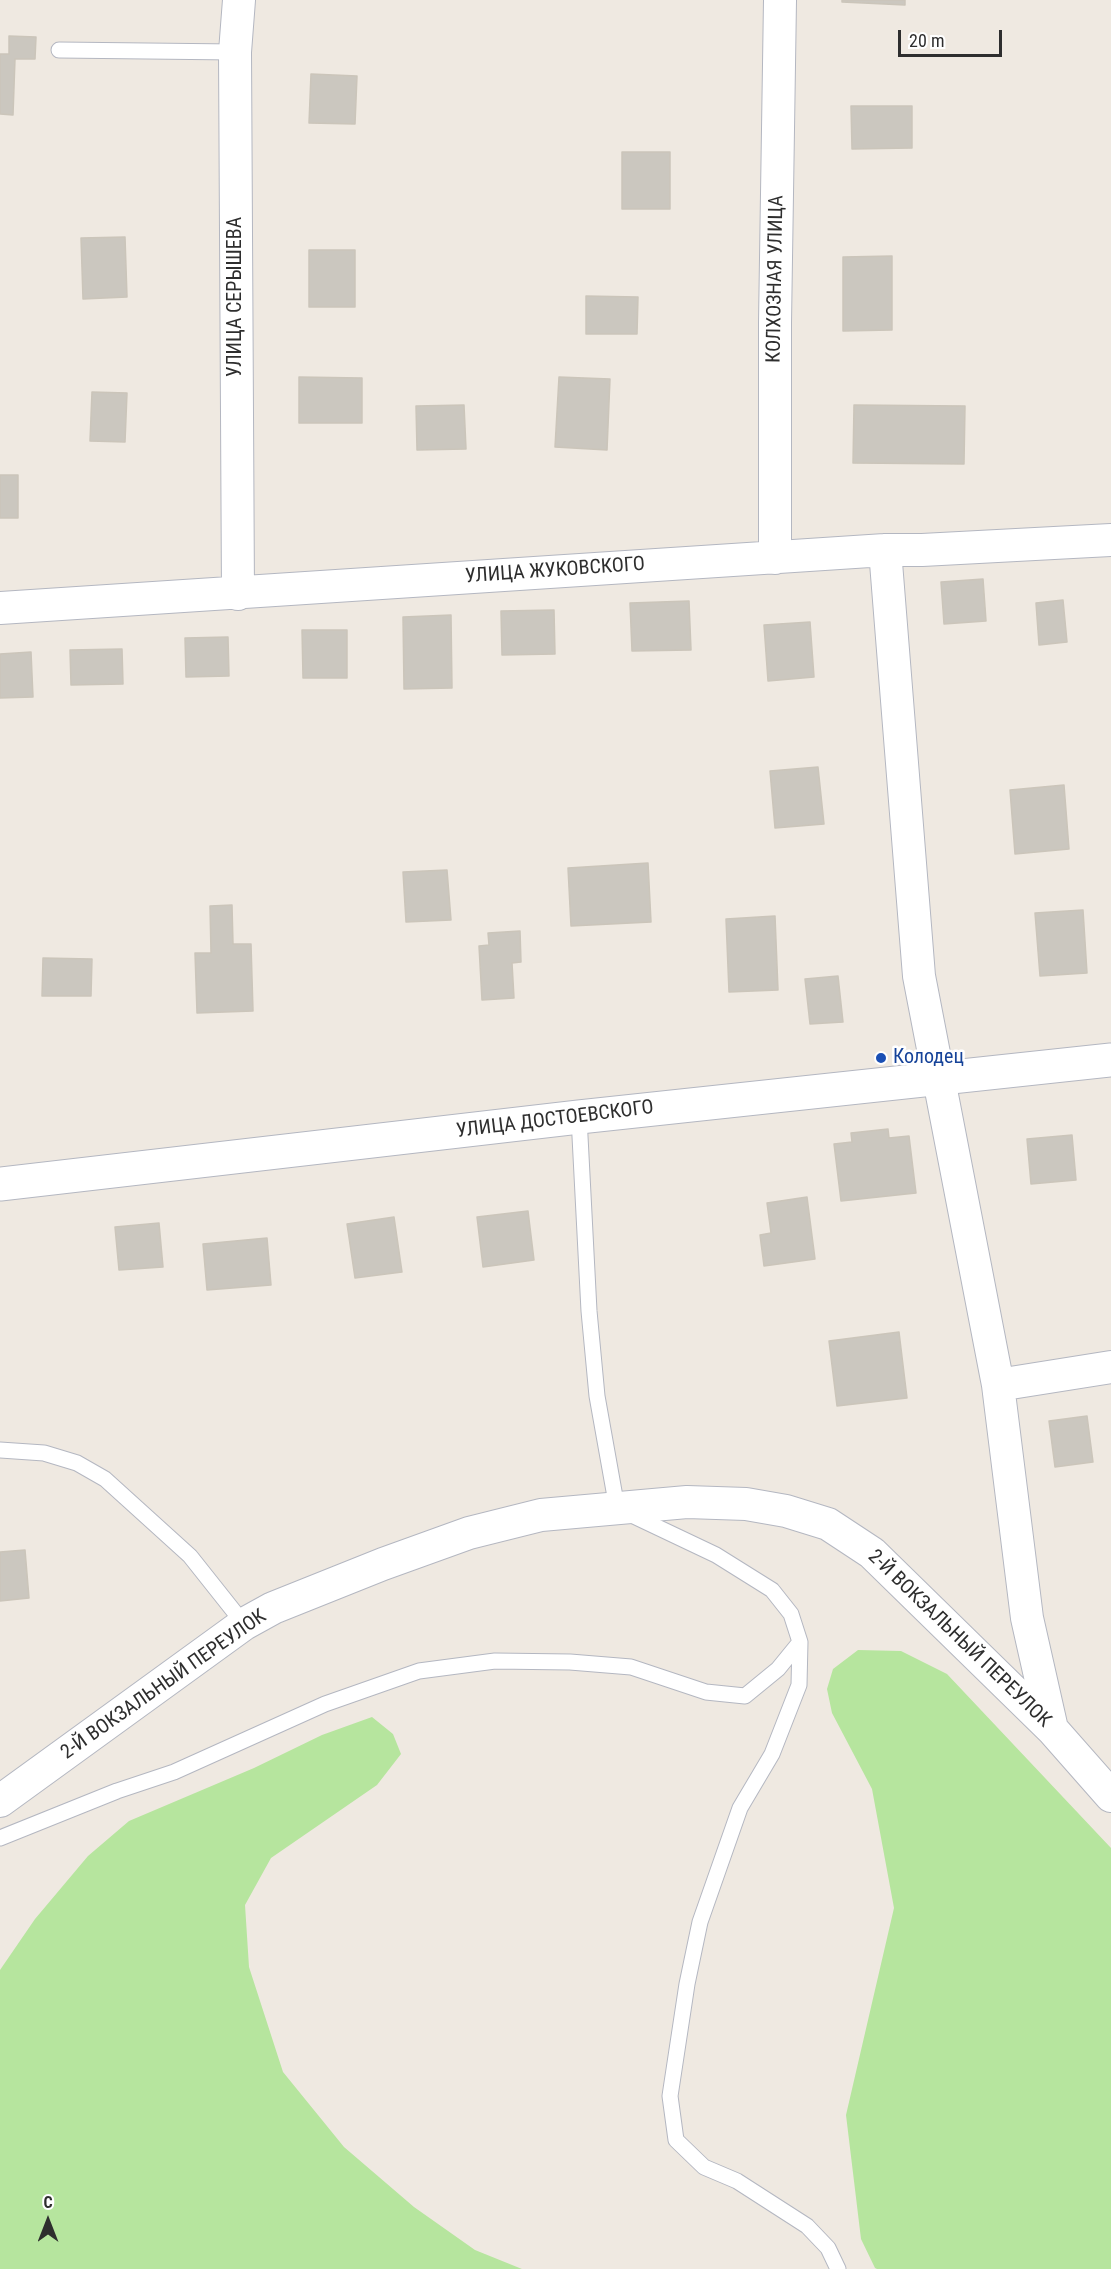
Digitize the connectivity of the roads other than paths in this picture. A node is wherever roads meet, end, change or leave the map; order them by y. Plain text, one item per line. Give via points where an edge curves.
1 (239, 0) edge
2 (780, 0) edge
3 (59, 50) dead end
4 (235, 52) junction
5 (1111, 540) edge
6 (885, 549) junction
7 (775, 558) junction
8 (238, 594) junction
9 (0, 608) edge
10 (1111, 1060) edge
11 (937, 1078) junction
12 (579, 1117) junction
13 (0, 1184) edge
14 (1111, 1367) edge
15 (998, 1385) junction
16 (0, 1450) edge
17 (617, 1508) junction
18 (244, 1624) junction
19 (800, 1642) junction
20 (1052, 1729) junction
21 (1111, 1796) edge
22 (0, 1801) edge
23 (0, 1838) edge
24 (838, 2269) edge

1 - 4 street, УЛИЦА СЕРЫШЕВА
2 - 7 street, КОЛХОЗНАЯ УЛИЦА
3 - 4 lane
4 - 8 street, УЛИЦА СЕРЫШЕВА
5 - 6 street, УЛИЦА ЖУКОВСКОГО
6 - 7 street, УЛИЦА ЖУКОВСКОГО
6 - 11 street via 919,976
7 - 8 street, УЛИЦА ЖУКОВСКОГО
8 - 9 street, УЛИЦА ЖУКОВСКОГО
10 - 11 main road, УЛИЦА ДОСТОЕВСКОГО
11 - 12 main road, УЛИЦА ДОСТОЕВСКОГО
11 - 15 street
12 - 13 main road, УЛИЦА ДОСТОЕВСКОГО
12 - 17 lane via 597,1396
14 - 15 street
15 - 20 street via 1027,1618
16 - 18 lane via 45,1453 78,1463 105,1479 190,1556
17 - 18 street, 2-Й ВОКЗАЛЬНЫЙ ПЕРЕУЛОК via 541,1515 469,1533 284,1604
17 - 19 lane via 716,1555 772,1590 791,1614
17 - 20 street, 2-Й ВОКЗАЛЬНЫЙ ПЕРЕУЛОК via 687,1502 746,1504 828,1524 872,1552
18 - 22 street, 2-Й ВОКЗАЛЬНЫЙ ПЕРЕУЛОК
19 - 23 lane via 778,1669 745,1696 706,1692 631,1667 570,1662 495,1661 418,1671 325,1704 174,1772
19 - 24 lane via 799,1685 772,1754 740,1808 700,1922 670,2096 676,2140 704,2167 737,2181 807,2226 828,2248
20 - 21 street, 2-Й ВОКЗАЛЬНЫЙ ПЕРЕУЛОК

